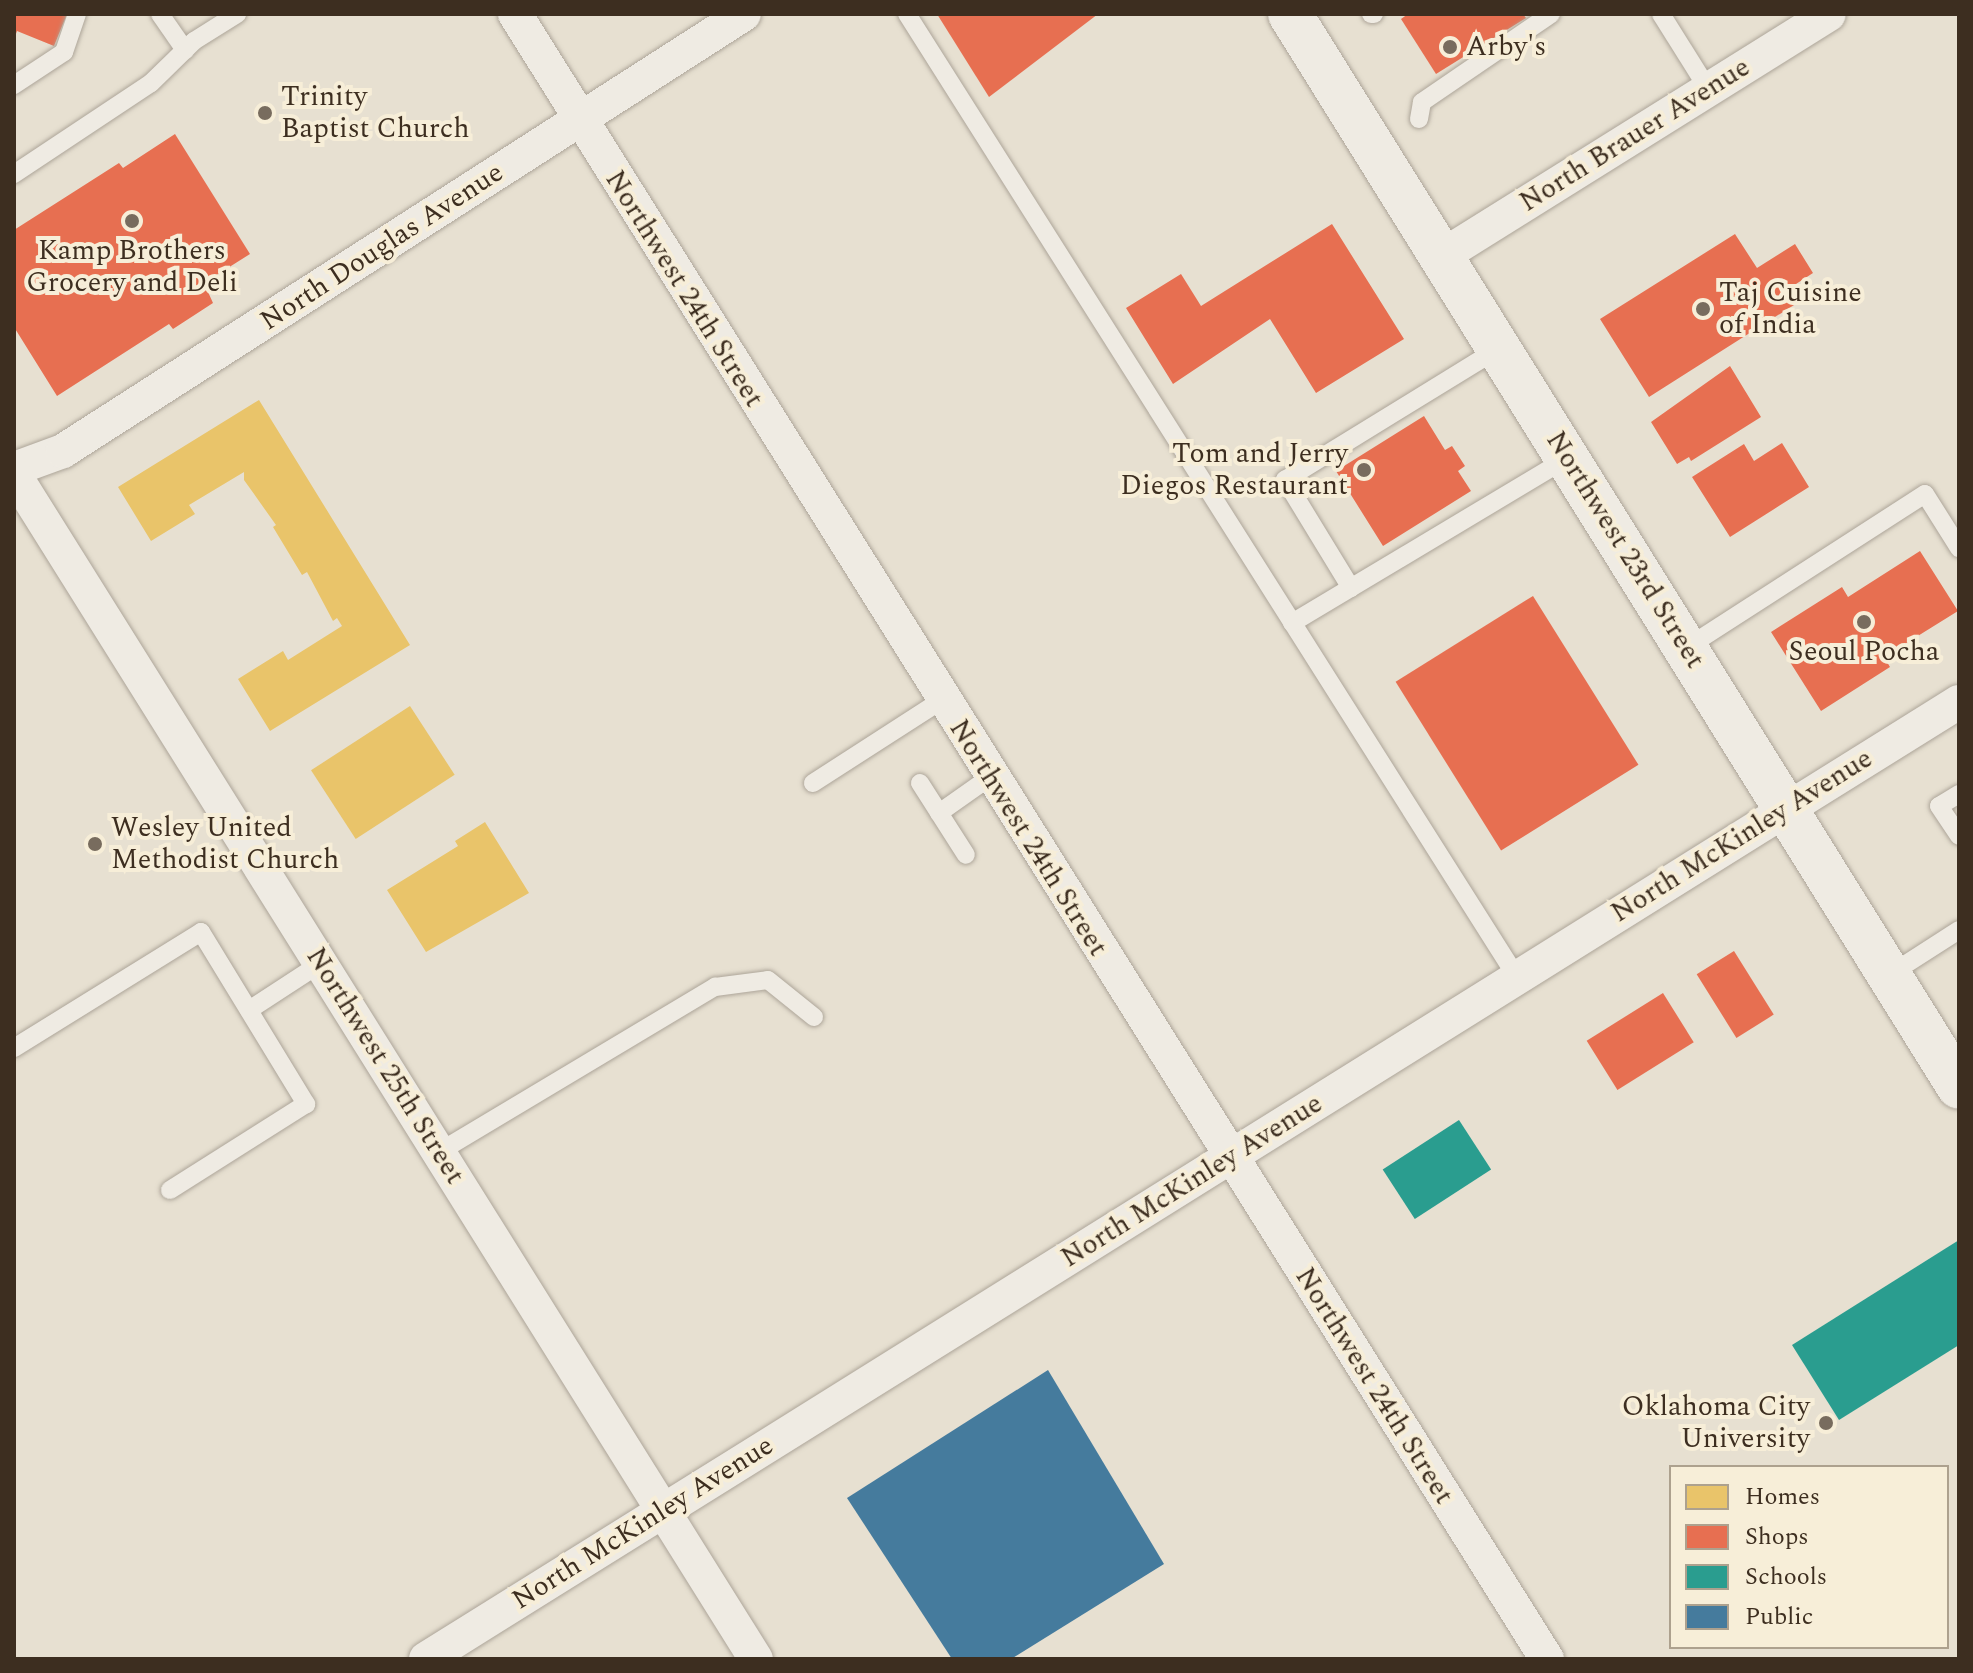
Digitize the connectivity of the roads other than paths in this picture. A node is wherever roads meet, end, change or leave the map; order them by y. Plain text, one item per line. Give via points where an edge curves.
1 (77, 14) edge
2 (160, 14) edge
3 (237, 14) edge
4 (515, 14) edge
5 (744, 14) edge
6 (907, 14) edge
7 (1290, 14) edge
8 (1551, 14) edge
9 (1661, 14) edge
10 (1829, 14) edge
11 (185, 50) junction
12 (14, 85) edge
13 (1708, 89) junction
14 (1419, 119) dead end
15 (580, 120) junction
16 (14, 174) edge
17 (1442, 256) junction
18 (1499, 348) junction
19 (1568, 458) junction
20 (14, 472) edge
21 (1959, 548) edge
22 (1351, 588) junction
23 (1292, 623) junction
24 (1686, 648) junction
25 (942, 700) junction
26 (1959, 702) edge
27 (990, 777) junction
28 (813, 783) dead end
29 (920, 783) dead end
30 (1959, 794) edge
31 (1786, 809) junction
32 (939, 813) junction
33 (1959, 836) edge
34 (966, 855) dead end
35 (1959, 930) edge
36 (321, 963) junction
37 (1889, 975) junction
38 (1516, 976) junction
39 (249, 1010) junction
40 (814, 1017) dead end
41 (14, 1048) edge
42 (1959, 1087) edge
43 (439, 1152) junction
44 (1229, 1159) junction
45 (170, 1190) dead end
46 (663, 1510) junction
47 (426, 1659) edge
48 (756, 1659) edge
49 (1547, 1659) edge

1 - 12 lane via 64,52
2 - 11 lane
3 - 11 lane
4 - 15 street, Northwest 24th Street
5 - 15 street, North Douglas Avenue
6 - 23 lane
7 - 17 main road, Northwest 23rd Street
8 - 14 lane via 1422,102
9 - 13 lane
10 - 13 street, North Brauer Avenue
11 - 16 lane via 151,83
13 - 17 street, North Brauer Avenue
15 - 20 street, North Douglas Avenue via 63,451
15 - 25 street, Northwest 24th Street
17 - 18 main road, Northwest 23rd Street
18 - 19 main road, Northwest 23rd Street
18 - 22 lane via 1285,480
19 - 22 lane
19 - 24 main road, Northwest 23rd Street
20 - 36 street, Northwest 25th Street
21 - 24 lane via 1925,494
22 - 23 lane
23 - 38 lane
24 - 31 main road, Northwest 23rd Street
25 - 27 street, Northwest 24th Street
25 - 28 lane
26 - 31 street, North McKinley Avenue
27 - 32 lane
27 - 44 street, Northwest 24th Street
29 - 32 lane
30 - 33 lane via 1939,806
31 - 37 main road, Northwest 23rd Street
31 - 38 street, North McKinley Avenue
32 - 34 lane
35 - 37 lane
36 - 39 lane
36 - 43 street, Northwest 25th Street
37 - 42 main road, Northwest 23rd Street
38 - 44 street, North McKinley Avenue
39 - 41 lane via 201,932
39 - 45 lane via 306,1104
40 - 43 lane via 768,980 715,987
43 - 46 street, Northwest 25th Street
44 - 46 street, North McKinley Avenue
44 - 49 street, Northwest 24th Street
46 - 47 street, North McKinley Avenue
46 - 48 street, Northwest 25th Street

